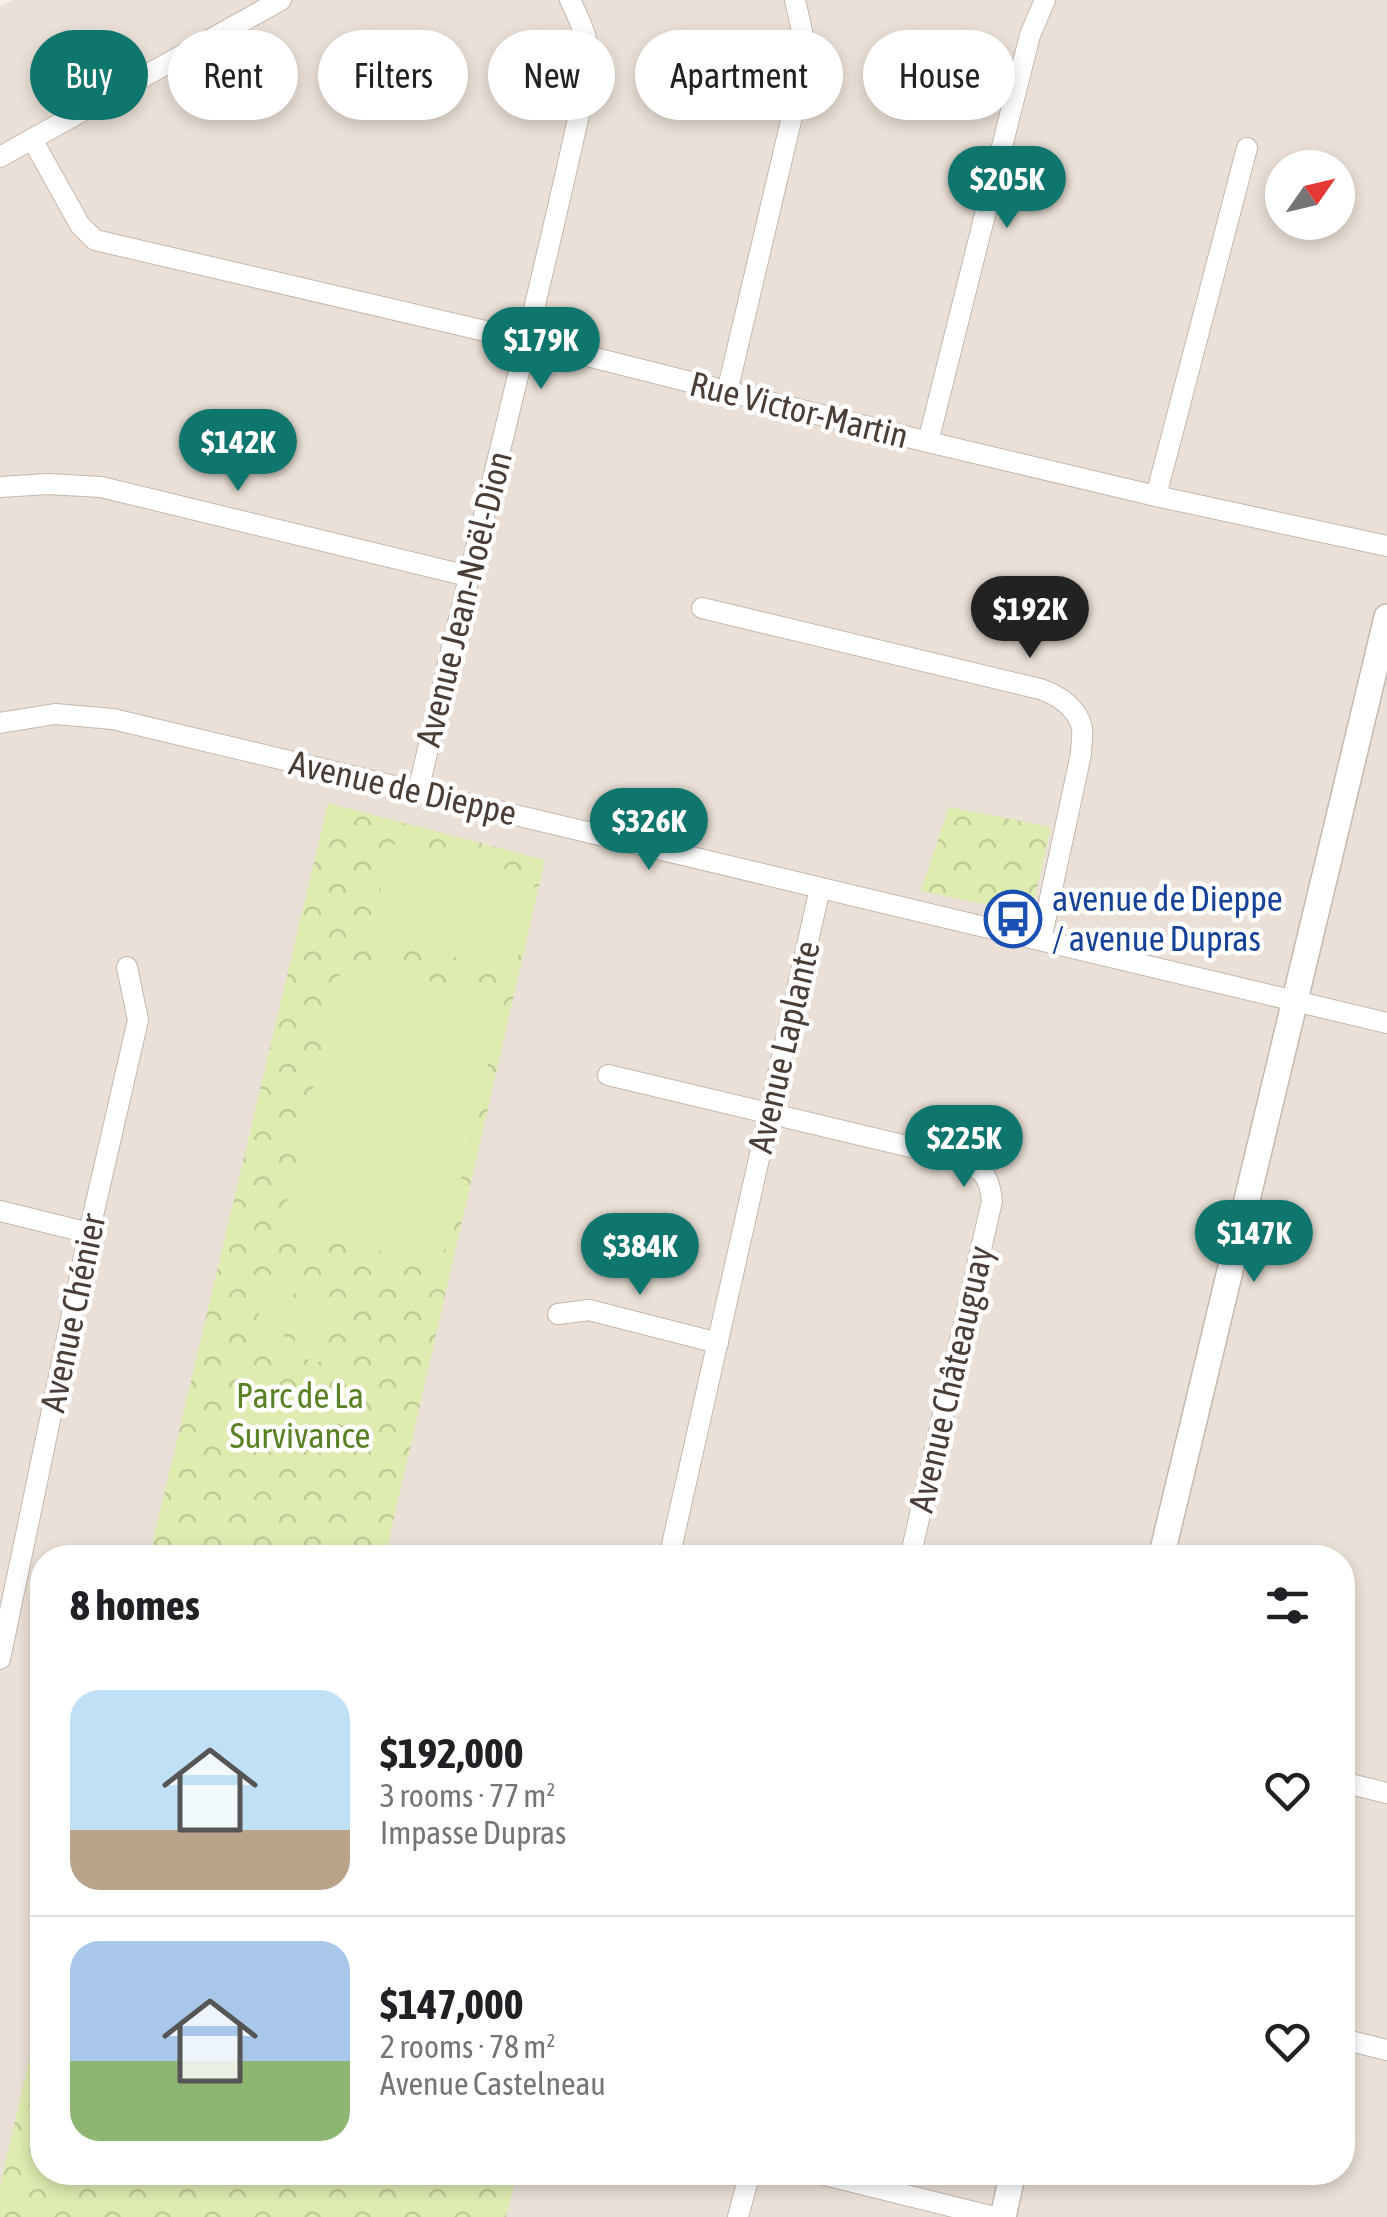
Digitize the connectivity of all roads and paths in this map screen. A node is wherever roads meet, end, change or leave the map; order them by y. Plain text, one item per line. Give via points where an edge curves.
1 (280, 0) edge
2 (570, 0) edge
3 (794, 0) edge
4 (1045, 0) edge
5 (32, 139) junction
6 (1247, 148) dead end
7 (0, 156) edge
8 (528, 342) junction
9 (727, 392) junction
10 (928, 442) junction
11 (0, 487) edge
12 (1156, 496) junction
13 (1387, 546) edge
14 (468, 576) junction
15 (702, 608) dead end
16 (1387, 617) edge
17 (0, 724) edge
18 (418, 792) junction
19 (820, 888) junction
20 (1040, 940) junction
21 (127, 968) dead end
22 (1294, 1000) junction
23 (1387, 1023) edge
24 (608, 1075) dead end
25 (770, 1113) junction
26 (0, 1211) edge
27 (89, 1233) junction
28 (558, 1314) dead end
29 (718, 1343) junction
30 (673, 1545) edge
31 (913, 1545) edge
32 (1163, 1545) edge
33 (4, 1624) edge
34 (0, 1660) edge
35 (1355, 1785) edge
36 (1387, 1792) edge
37 (1355, 2042) edge
38 (1387, 2050) edge
39 (747, 2185) edge
40 (865, 2185) edge
41 (1010, 2185) edge
42 (738, 2217) edge
43 (994, 2217) edge
44 (1002, 2217) edge

1 - 5 street
2 - 8 street, Avenue Jean-Noël-Dion via 587,34 590,60
3 - 9 street via 807,53
4 - 10 street via 1030,36
5 - 7 street
5 - 8 street, Rue Victor-Martin via 95,240
6 - 12 street
8 - 9 street, Rue Victor-Martin
8 - 14 street, Avenue Jean-Noël-Dion
9 - 10 street, Rue Victor-Martin
10 - 12 street, Rue Victor-Martin
11 - 14 street via 102,487
12 - 13 street, Rue Victor-Martin
14 - 18 street, Avenue Jean-Noël-Dion
15 - 20 street via 1040,689 1074,711 1082,728 1081,754
16 - 22 street
17 - 18 street, Avenue de Dieppe via 54,714 114,719
18 - 19 street, Avenue de Dieppe
19 - 20 street, Avenue de Dieppe
19 - 25 street, Avenue Laplante
20 - 22 street, Avenue de Dieppe
21 - 27 street, Avenue Chénier via 138,1020
22 - 23 street, Avenue de Dieppe
22 - 32 street
24 - 25 street, Avenue Châteauguay
25 - 29 street, Avenue Laplante
25 - 31 street, Avenue Châteauguay via 957,1158 990,1183 992,1201
26 - 27 street
27 - 33 street, Avenue Chénier
28 - 29 street via 589,1310
29 - 30 street, Avenue Laplante
33 - 34 street, Avenue Chénier
35 - 36 street
37 - 38 street
39 - 42 street
40 - 43 street
41 - 44 street

